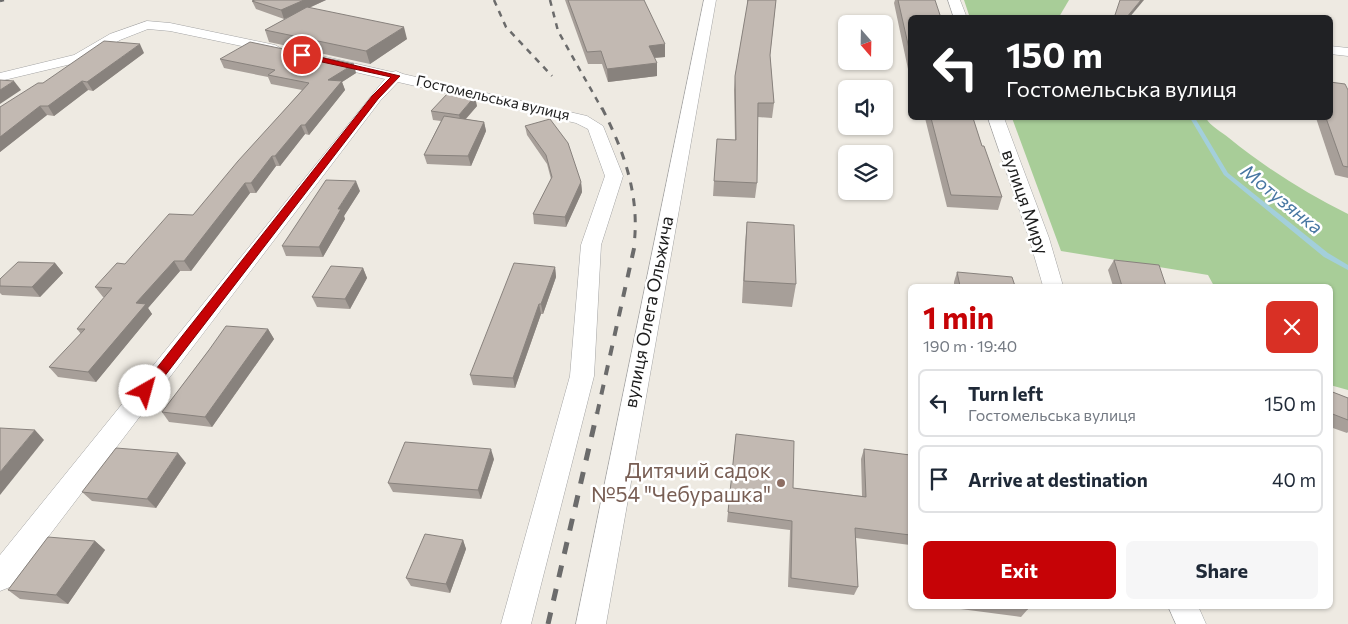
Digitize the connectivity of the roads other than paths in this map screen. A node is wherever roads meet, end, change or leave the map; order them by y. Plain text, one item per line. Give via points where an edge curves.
1 (710, 0) edge
2 (954, 0) edge
3 (960, 15) edge
4 (1333, 50) edge
5 (1348, 52) edge
6 (292, 53) edge
7 (311, 57) edge
8 (79, 58) junction
9 (396, 76) junction
10 (0, 77) edge
11 (48, 80) edge
12 (997, 120) edge
13 (1052, 284) edge
14 (0, 577) edge
15 (1184, 609) edge
16 (516, 624) edge
17 (591, 624) edge
18 (1191, 624) edge

1 - 17 street, вулиця Олега Ольжича
2 - 3 street
4 - 5 street
6 - 8 street via 147,25 115,37
7 - 9 street, Гостомельська вулиця
8 - 10 street
8 - 11 street
9 - 14 street via 375,98
9 - 16 street, Гостомельська вулиця via 581,119 595,126 614,176 591,244 582,376
12 - 13 street, вулиця Миру via 1040,238
15 - 18 street

